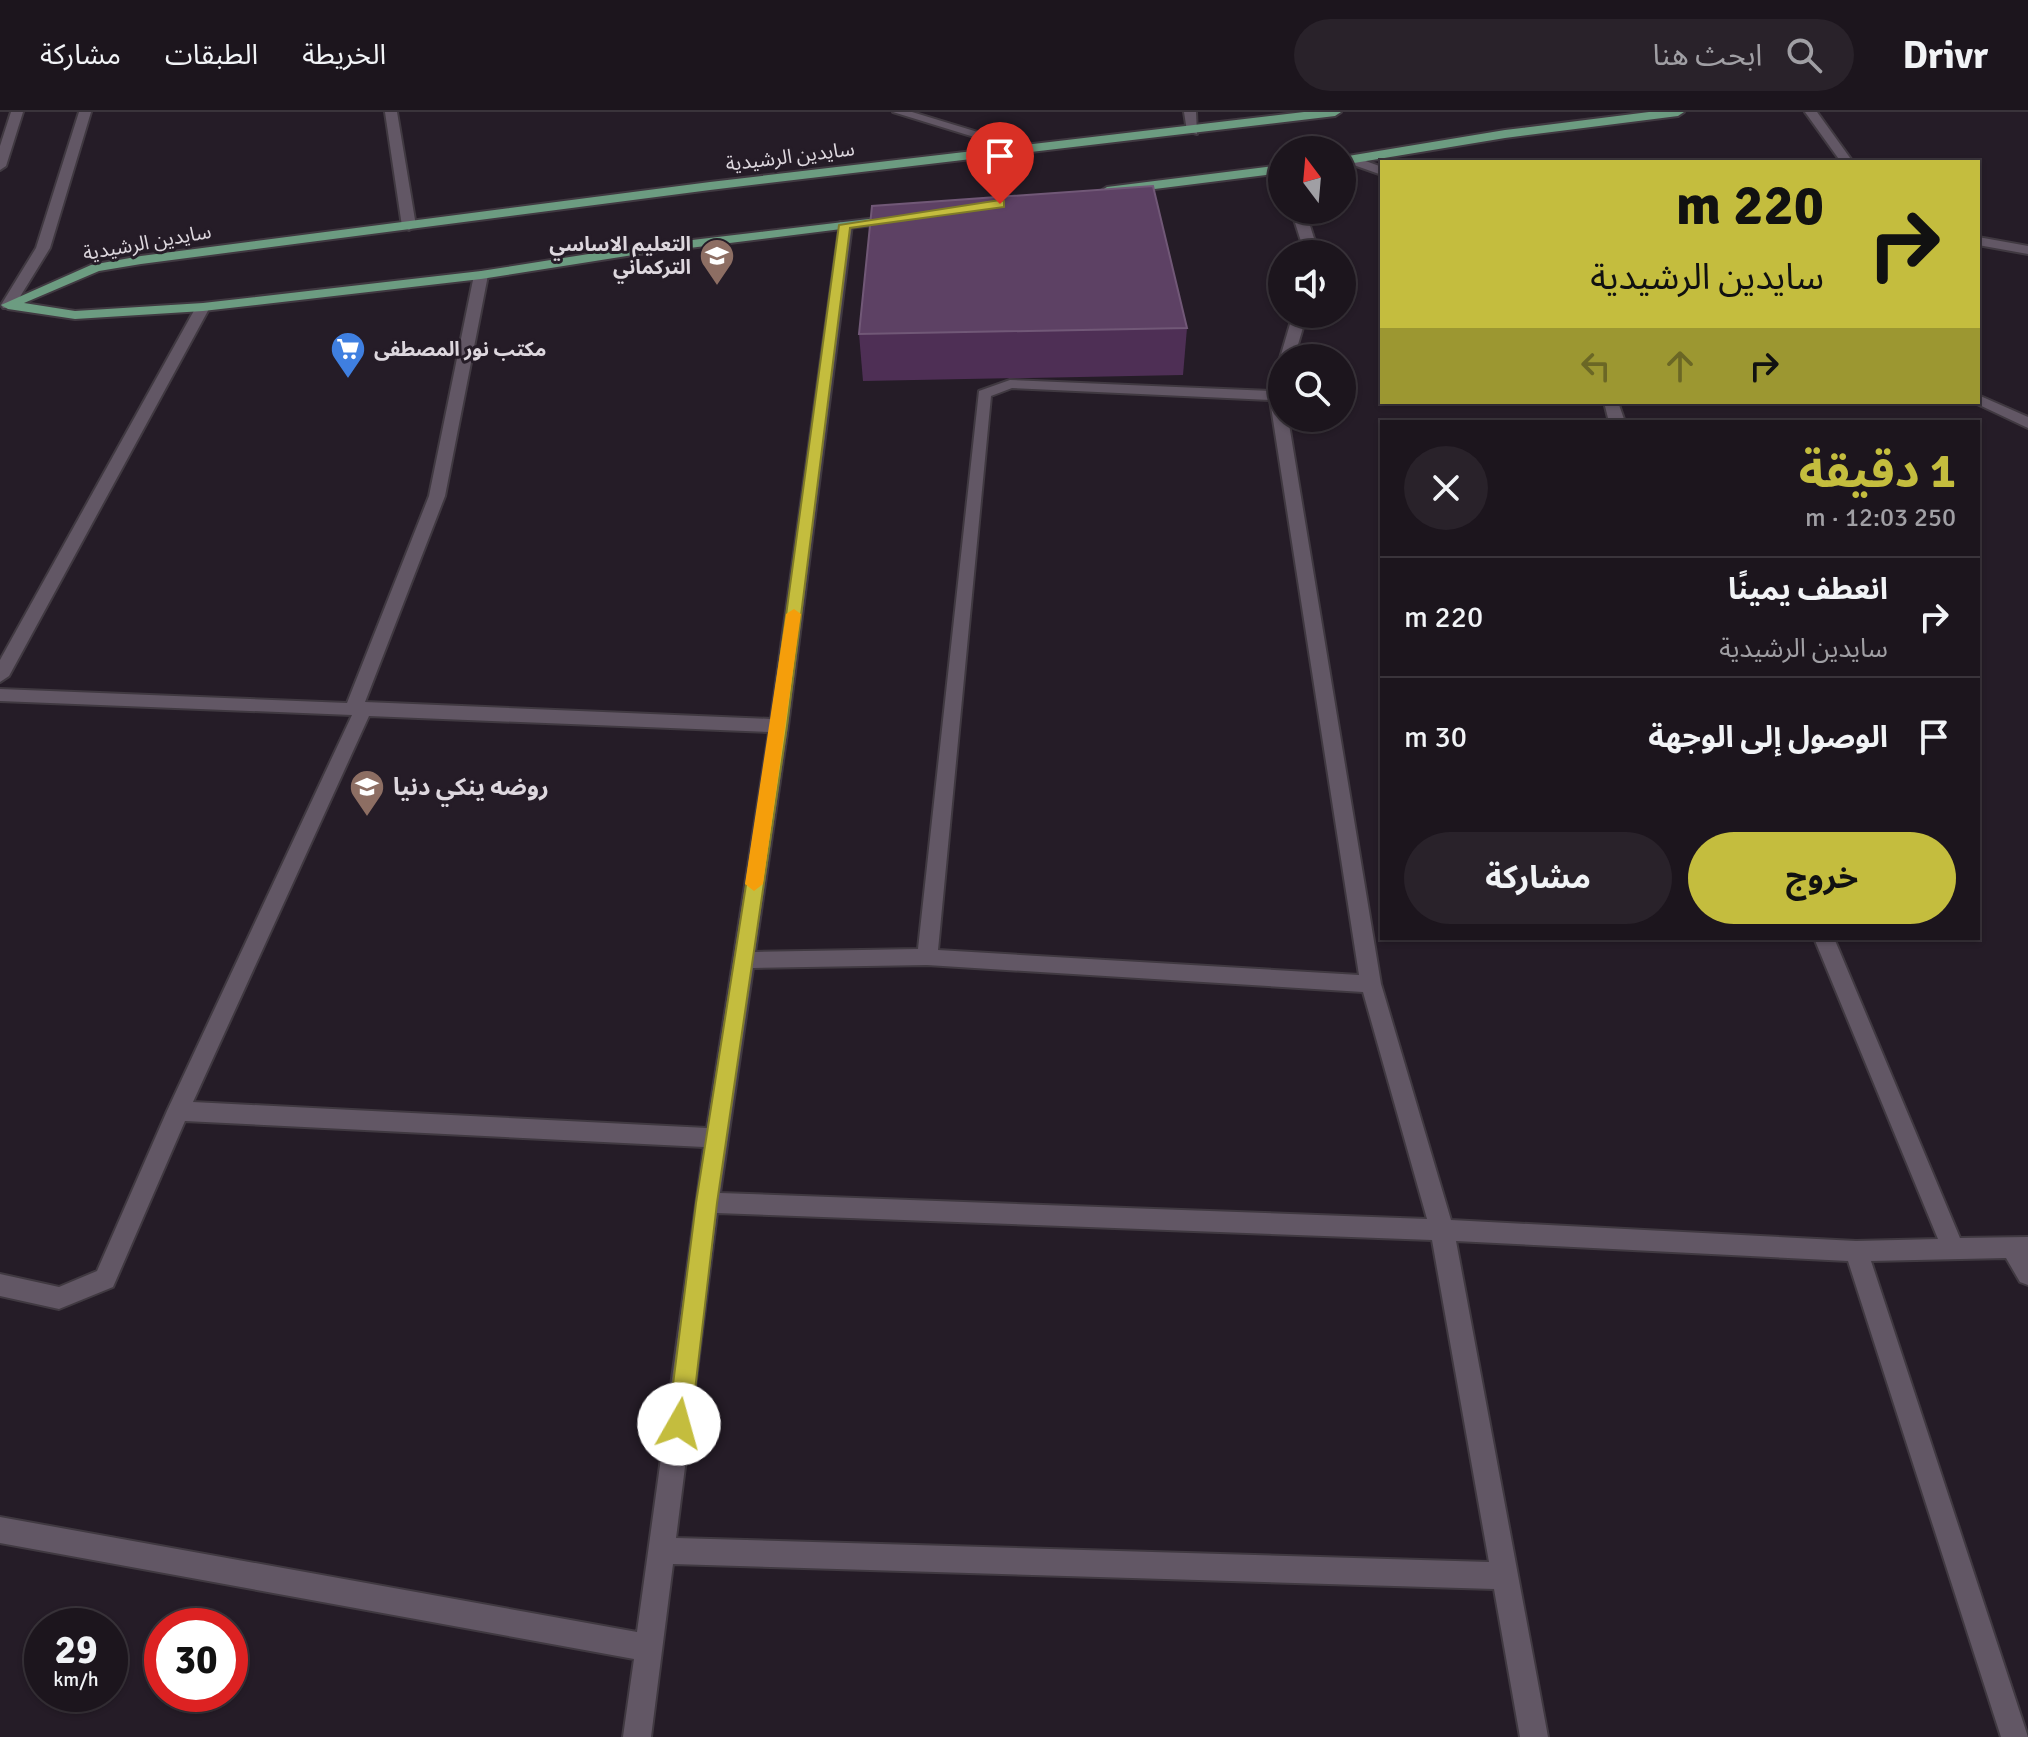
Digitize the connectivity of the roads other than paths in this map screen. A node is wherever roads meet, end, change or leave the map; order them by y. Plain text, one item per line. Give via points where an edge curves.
1 (17, 112) edge
2 (85, 112) edge
3 (391, 112) edge
4 (899, 112) edge
5 (1190, 112) edge
6 (1335, 112) edge
7 (1678, 112) edge
8 (1811, 112) edge
9 (1193, 131) junction
10 (1024, 148) junction
11 (1356, 159) edge
12 (1846, 160) edge
13 (1356, 164) edge
14 (0, 166) edge
15 (1380, 170) edge
16 (1268, 171) edge
17 (1093, 192) edge
18 (907, 217) edge
19 (845, 225) junction
20 (409, 226) junction
21 (1980, 241) edge
22 (2028, 250) edge
23 (481, 275) junction
24 (4, 305) edge
25 (203, 307) junction
26 (1268, 387) edge
27 (1980, 400) edge
28 (2028, 423) edge
29 (1287, 432) edge
30 (0, 676) edge
31 (0, 695) edge
32 (364, 708) junction
33 (779, 726) junction
34 (1825, 940) edge
35 (927, 957) junction
36 (743, 960) junction
37 (1371, 984) junction
38 (178, 1111) junction
39 (718, 1138) junction
40 (707, 1203) junction
41 (1442, 1230) junction
42 (1953, 1248) junction
43 (2020, 1248) edge
44 (1856, 1251) junction
45 (2028, 1274) edge
46 (0, 1285) edge
47 (0, 1530) edge
48 (664, 1551) junction
49 (1507, 1576) junction
50 (649, 1648) junction
51 (637, 1737) edge
52 (1534, 1737) edge
53 (2015, 1737) edge

1 - 14 street
2 - 24 street via 43,248
3 - 20 street
4 - 10 street
5 - 9 street
6 - 9 main road, سايدين الرشيدية
7 - 11 main road
8 - 12 street
9 - 10 main road, سايدين الرشيدية
10 - 20 main road, سايدين الرشيدية
13 - 15 street
16 - 17 main road
18 - 19 main road
19 - 23 main road
19 - 33 street
20 - 24 main road, سايدين الرشيدية via 96,268
21 - 22 street
23 - 25 main road
23 - 32 street via 437,496 354,708
24 - 25 main road via 75,315
25 - 30 street
26 - 35 street via 1010,384 984,394
27 - 28 street
29 - 37 street
31 - 32 street
32 - 33 street
32 - 38 street
33 - 36 street
34 - 42 street
35 - 36 street
35 - 37 street
36 - 39 street
37 - 41 street
38 - 39 street
38 - 46 street via 105,1279 59,1298
39 - 40 street
40 - 41 street
40 - 48 street
41 - 44 street
41 - 49 street
42 - 43 street
42 - 44 street
43 - 45 street
44 - 53 street
47 - 50 street
48 - 49 street
48 - 50 street
49 - 52 street
50 - 51 street

